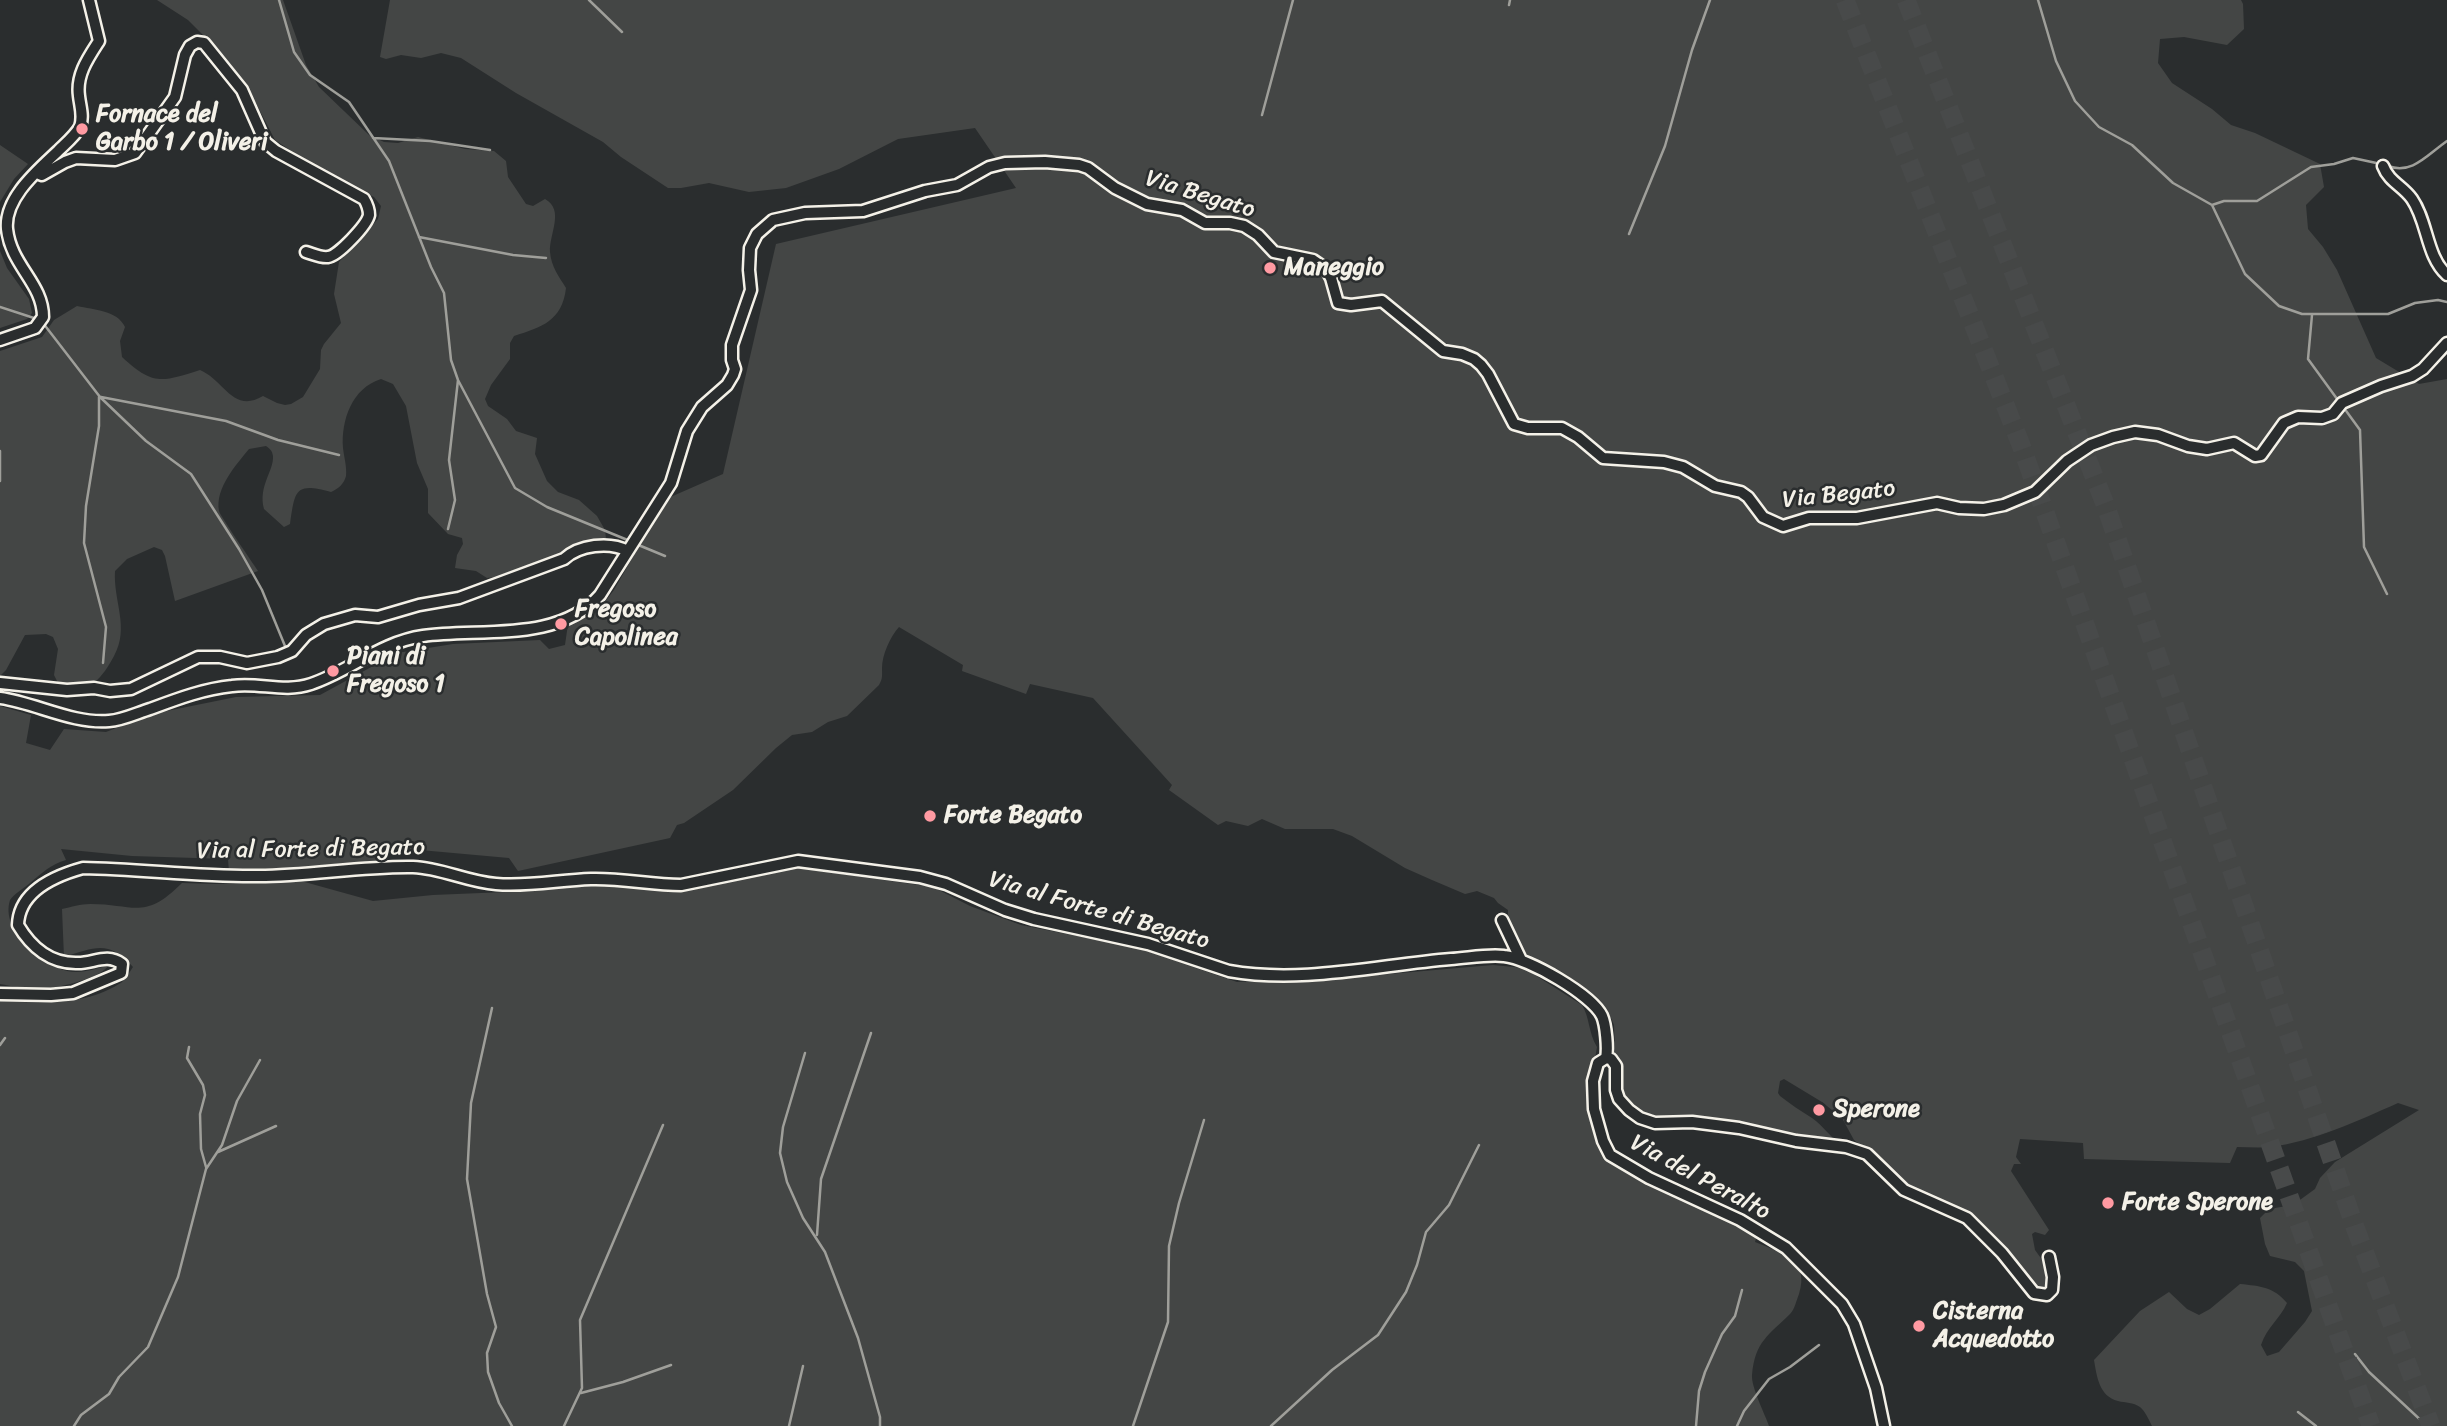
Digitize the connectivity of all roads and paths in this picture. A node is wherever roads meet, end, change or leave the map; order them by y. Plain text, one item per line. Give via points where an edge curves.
1 (89, 0) edge
2 (2383, 166) dead end
3 (37, 173) junction
4 (306, 252) dead end
5 (2447, 275) edge
6 (0, 340) edge
7 (2447, 343) edge
8 (628, 551) junction
9 (0, 683) edge
10 (0, 698) edge
11 (1503, 920) dead end
12 (1521, 960) junction
13 (0, 993) edge
14 (1606, 1058) junction
15 (2049, 1257) dead end
16 (1884, 1426) edge

1 - 3 street via 99,41 83,68 78,94 80,126
2 - 5 street via 2393,183 2413,200 2439,266
3 - 4 street via 49,173 76,158 115,160 135,153 175,97 190,46 204,43 242,90 265,142 364,199 368,206 369,218 333,255
3 - 6 street via 11,207 7,227 17,262 40,294 43,317 35,328
7 - 8 street, Via Begato via 2412,376 2342,403 2333,414 2284,423 2261,455 2234,443 2207,449 2135,432 2091,445 2035,492 2004,505 1984,509 1937,503 1857,518 1809,518 1783,526 1763,517 1741,492 1715,486 1684,467 1604,458 1562,428 1514,424 1488,373 1474,359 1443,351 1382,301 1338,303 1328,272 1313,260 1274,252 1244,226 1211,225 1182,210 1147,204 1088,167 1005,163 957,185 863,211 805,213 767,223 757,234 749,256 750,295 732,345 733,375 690,425 671,483
8 - 9 street via 621,547 583,548 459,598 324,624 278,657 247,663 198,657 131,689 67,690
8 - 10 street via 591,606 573,615 521,630 402,640 300,688 236,685 188,695 110,721 84,720
11 - 12 street
12 - 13 street, Via al Forte di Begato via 1503,956 1309,974 1246,974 1118,936 1024,916 933,880 798,861 681,886 591,879 512,886 411,867 260,876 83,868 46,883 28,898 19,911 18,925 51,958 79,963 111,959 122,964 121,973 73,993
12 - 14 street, Via al Forte di Begato via 1584,997 1602,1016
14 - 15 street, Via del Peralto via 1616,1066 1619,1099 1640,1118 1739,1128 1858,1149 1904,1190 1967,1218 2040,1295 2052,1290
14 - 16 street, Via del Peralto via 1598,1063 1593,1081 1594,1109 1611,1155 1786,1248 1842,1304 1854,1324

